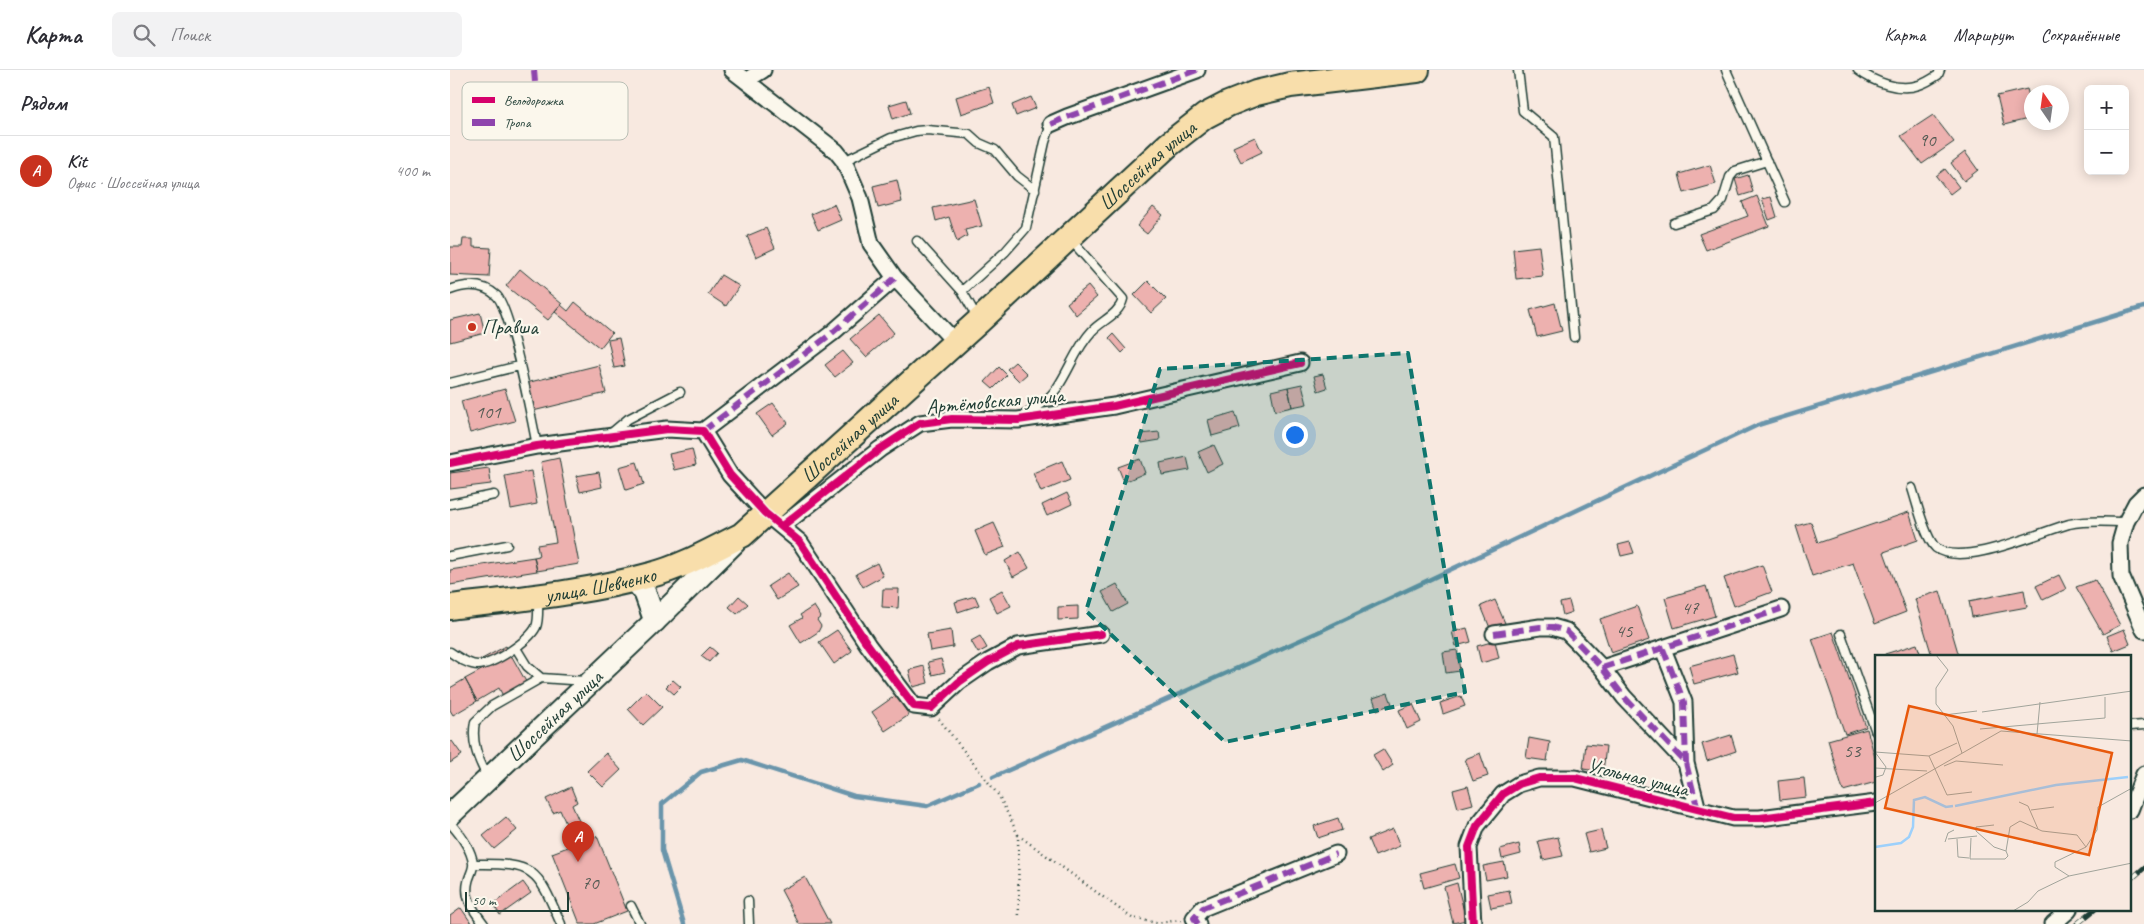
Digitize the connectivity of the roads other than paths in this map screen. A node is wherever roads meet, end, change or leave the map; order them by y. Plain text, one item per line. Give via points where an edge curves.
1 (732, 70) edge
2 (763, 70) edge
3 (1197, 70) edge
4 (1417, 70) edge
5 (1518, 70) edge
6 (1726, 70) edge
7 (1858, 70) edge
8 (1940, 70) edge
9 (747, 80) junction
10 (1051, 124) joint
11 (844, 161) junction
12 (1767, 161) junction
13 (1035, 190) junction
14 (1784, 202) dead end
15 (1674, 223) dead end
16 (1068, 238) junction
17 (916, 241) dead end
18 (895, 278) junction
19 (450, 290) edge
20 (962, 291) junction
21 (979, 321) junction
22 (1574, 337) dead end
23 (955, 342) junction
24 (1300, 363) dead end
25 (518, 366) junction
26 (450, 383) edge
27 (680, 392) dead end
28 (1018, 420) junction
29 (703, 431) junction
30 (605, 438) junction
31 (537, 446) junction
32 (450, 463) edge
33 (1912, 488) dead end
34 (494, 495) dead end
35 (2144, 495) edge
36 (450, 504) edge
37 (773, 520) junction
38 (2126, 522) junction
39 (742, 535) junction
40 (507, 545) dead end
41 (450, 556) edge
42 (634, 579) junction
43 (539, 596) junction
44 (450, 606) edge
45 (1781, 609) dead end
46 (656, 620) junction
47 (2144, 630) edge
48 (1101, 634) dead end
49 (1494, 634) dead end
50 (1841, 634) dead end
51 (516, 648) junction
52 (1663, 649) junction
53 (450, 652) edge
54 (1602, 668) junction
55 (542, 678) junction
56 (590, 682) junction
57 (1875, 729) edge
58 (1686, 762) junction
59 (2144, 774) edge
60 (488, 779) junction
61 (1875, 803) edge
62 (2132, 805) edge
63 (1698, 810) junction
64 (450, 815) edge
65 (450, 823) edge
66 (1336, 854) dead end
67 (474, 864) junction
68 (748, 901) dead end
69 (631, 906) dead end
70 (2067, 912) edge
71 (1196, 921) edge
72 (484, 924) edge
73 (561, 924) edge
74 (640, 924) edge
75 (749, 924) edge
76 (1473, 924) edge
77 (2053, 924) edge

1 - 9 street
2 - 9 street
3 - 10 street
4 - 16 main road, Шоссейная улица via 1290,85 1228,104 1205,116 1168,145
5 - 22 lane via 1523,111 1554,137
6 - 12 lane
7 - 8 lane via 1873,80 1896,87 1918,86 1938,76
9 - 11 street via 836,151
10 - 13 lane
11 - 13 lane via 891,138 916,131 969,134 995,150 1017,176
11 - 18 street via 860,198 871,244
12 - 14 lane
12 - 15 lane via 1735,171 1727,183 1723,200 1714,210
13 - 20 lane via 1026,228
16 - 21 main road, Шоссейная улица
16 - 28 lane via 1123,299 1122,305 1085,338 1057,388 1041,405
17 - 20 lane
18 - 23 street
18 - 29 street via 831,334
19 - 25 lane via 474,285 486,288 498,297
20 - 21 lane
21 - 23 main road, Шоссейная улица
23 - 37 main road, Шоссейная улица
24 - 28 street, Артёмовская улица via 1114,406
25 - 26 lane
25 - 31 lane
27 - 30 lane via 628,419
28 - 37 street, Артёмовская улица via 952,419 920,423
29 - 30 street via 667,429
29 - 37 street via 730,475
30 - 31 street
31 - 32 street
33 - 38 lane via 1933,544 1951,553 2002,547 2069,524
34 - 36 lane
35 - 38 street
37 - 39 main road, Шоссейная улица
37 - 48 street via 800,542 868,645 914,706 931,708 959,682 1018,646
38 - 47 street via 2120,543 2121,576
39 - 42 main road, улица Шевченко via 697,558
39 - 46 main road, Шоссейная улица
40 - 41 lane
42 - 43 main road, улица Шевченко
42 - 46 main road via 645,593
43 - 44 main road, улица Шевченко
43 - 51 lane via 537,625 529,638
45 - 52 street
46 - 56 main road, Шоссейная улица
49 - 54 street, Угольная улица via 1540,627 1566,632
50 - 57 lane
51 - 53 lane via 480,665
51 - 55 lane via 527,666
52 - 54 street
52 - 58 street via 1684,702
54 - 58 street, Угольная улица via 1624,697
55 - 56 lane
55 - 60 lane via 492,706 475,722 473,732 478,760
56 - 60 main road, Шоссейная улица
58 - 63 street, Угольная улица
59 - 62 street
60 - 64 main road, Шоссейная улица
61 - 63 street, Угольная улица via 1760,818 1734,818
63 - 76 street, Угольная улица via 1575,778 1539,778 1519,784 1503,794 1477,826 1469,847
65 - 67 lane via 463,838
66 - 71 street via 1203,908
67 - 72 lane via 467,896
67 - 73 lane via 503,864 525,868 536,875
68 - 75 lane
69 - 74 lane
70 - 77 street

